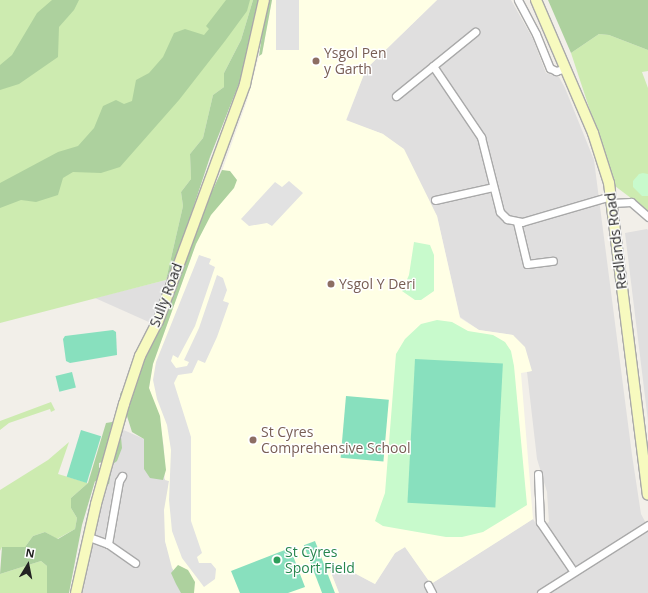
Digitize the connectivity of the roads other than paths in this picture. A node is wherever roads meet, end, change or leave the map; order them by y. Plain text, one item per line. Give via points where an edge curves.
1 (264, 0) edge
2 (518, 0) edge
3 (536, 0) edge
4 (475, 32) dead end
5 (433, 66) junction
6 (566, 68) junction
7 (396, 96) dead end
8 (493, 187) junction
9 (435, 200) dead end
10 (612, 200) junction
11 (648, 217) edge
12 (517, 222) junction
13 (553, 261) dead end
14 (538, 474) dead end
15 (122, 476) dead end
16 (647, 482) edge
17 (648, 495) edge
18 (648, 525) edge
19 (89, 537) junction
20 (108, 544) junction
21 (135, 563) dead end
22 (574, 572) junction
23 (428, 585) dead end
24 (76, 593) edge
25 (432, 593) edge
26 (541, 593) edge

1 - 19 street, Sully Road via 245,84 160,316 140,356 124,404
2 - 6 street via 550,68 556,71
3 - 6 street, Redlands Road
4 - 5 street
5 - 7 street
5 - 8 street via 482,137
6 - 10 street, Redlands Road via 600,151
8 - 9 street
8 - 12 street via 500,212
10 - 11 street via 631,202
10 - 12 street
10 - 16 street, Redlands Road
12 - 13 street via 527,264
14 - 22 street via 540,522
15 - 20 street
16 - 17 street, Redlands Road
18 - 22 street
19 - 20 street
19 - 24 street, Sully Road
20 - 21 street
22 - 26 street
23 - 25 street

